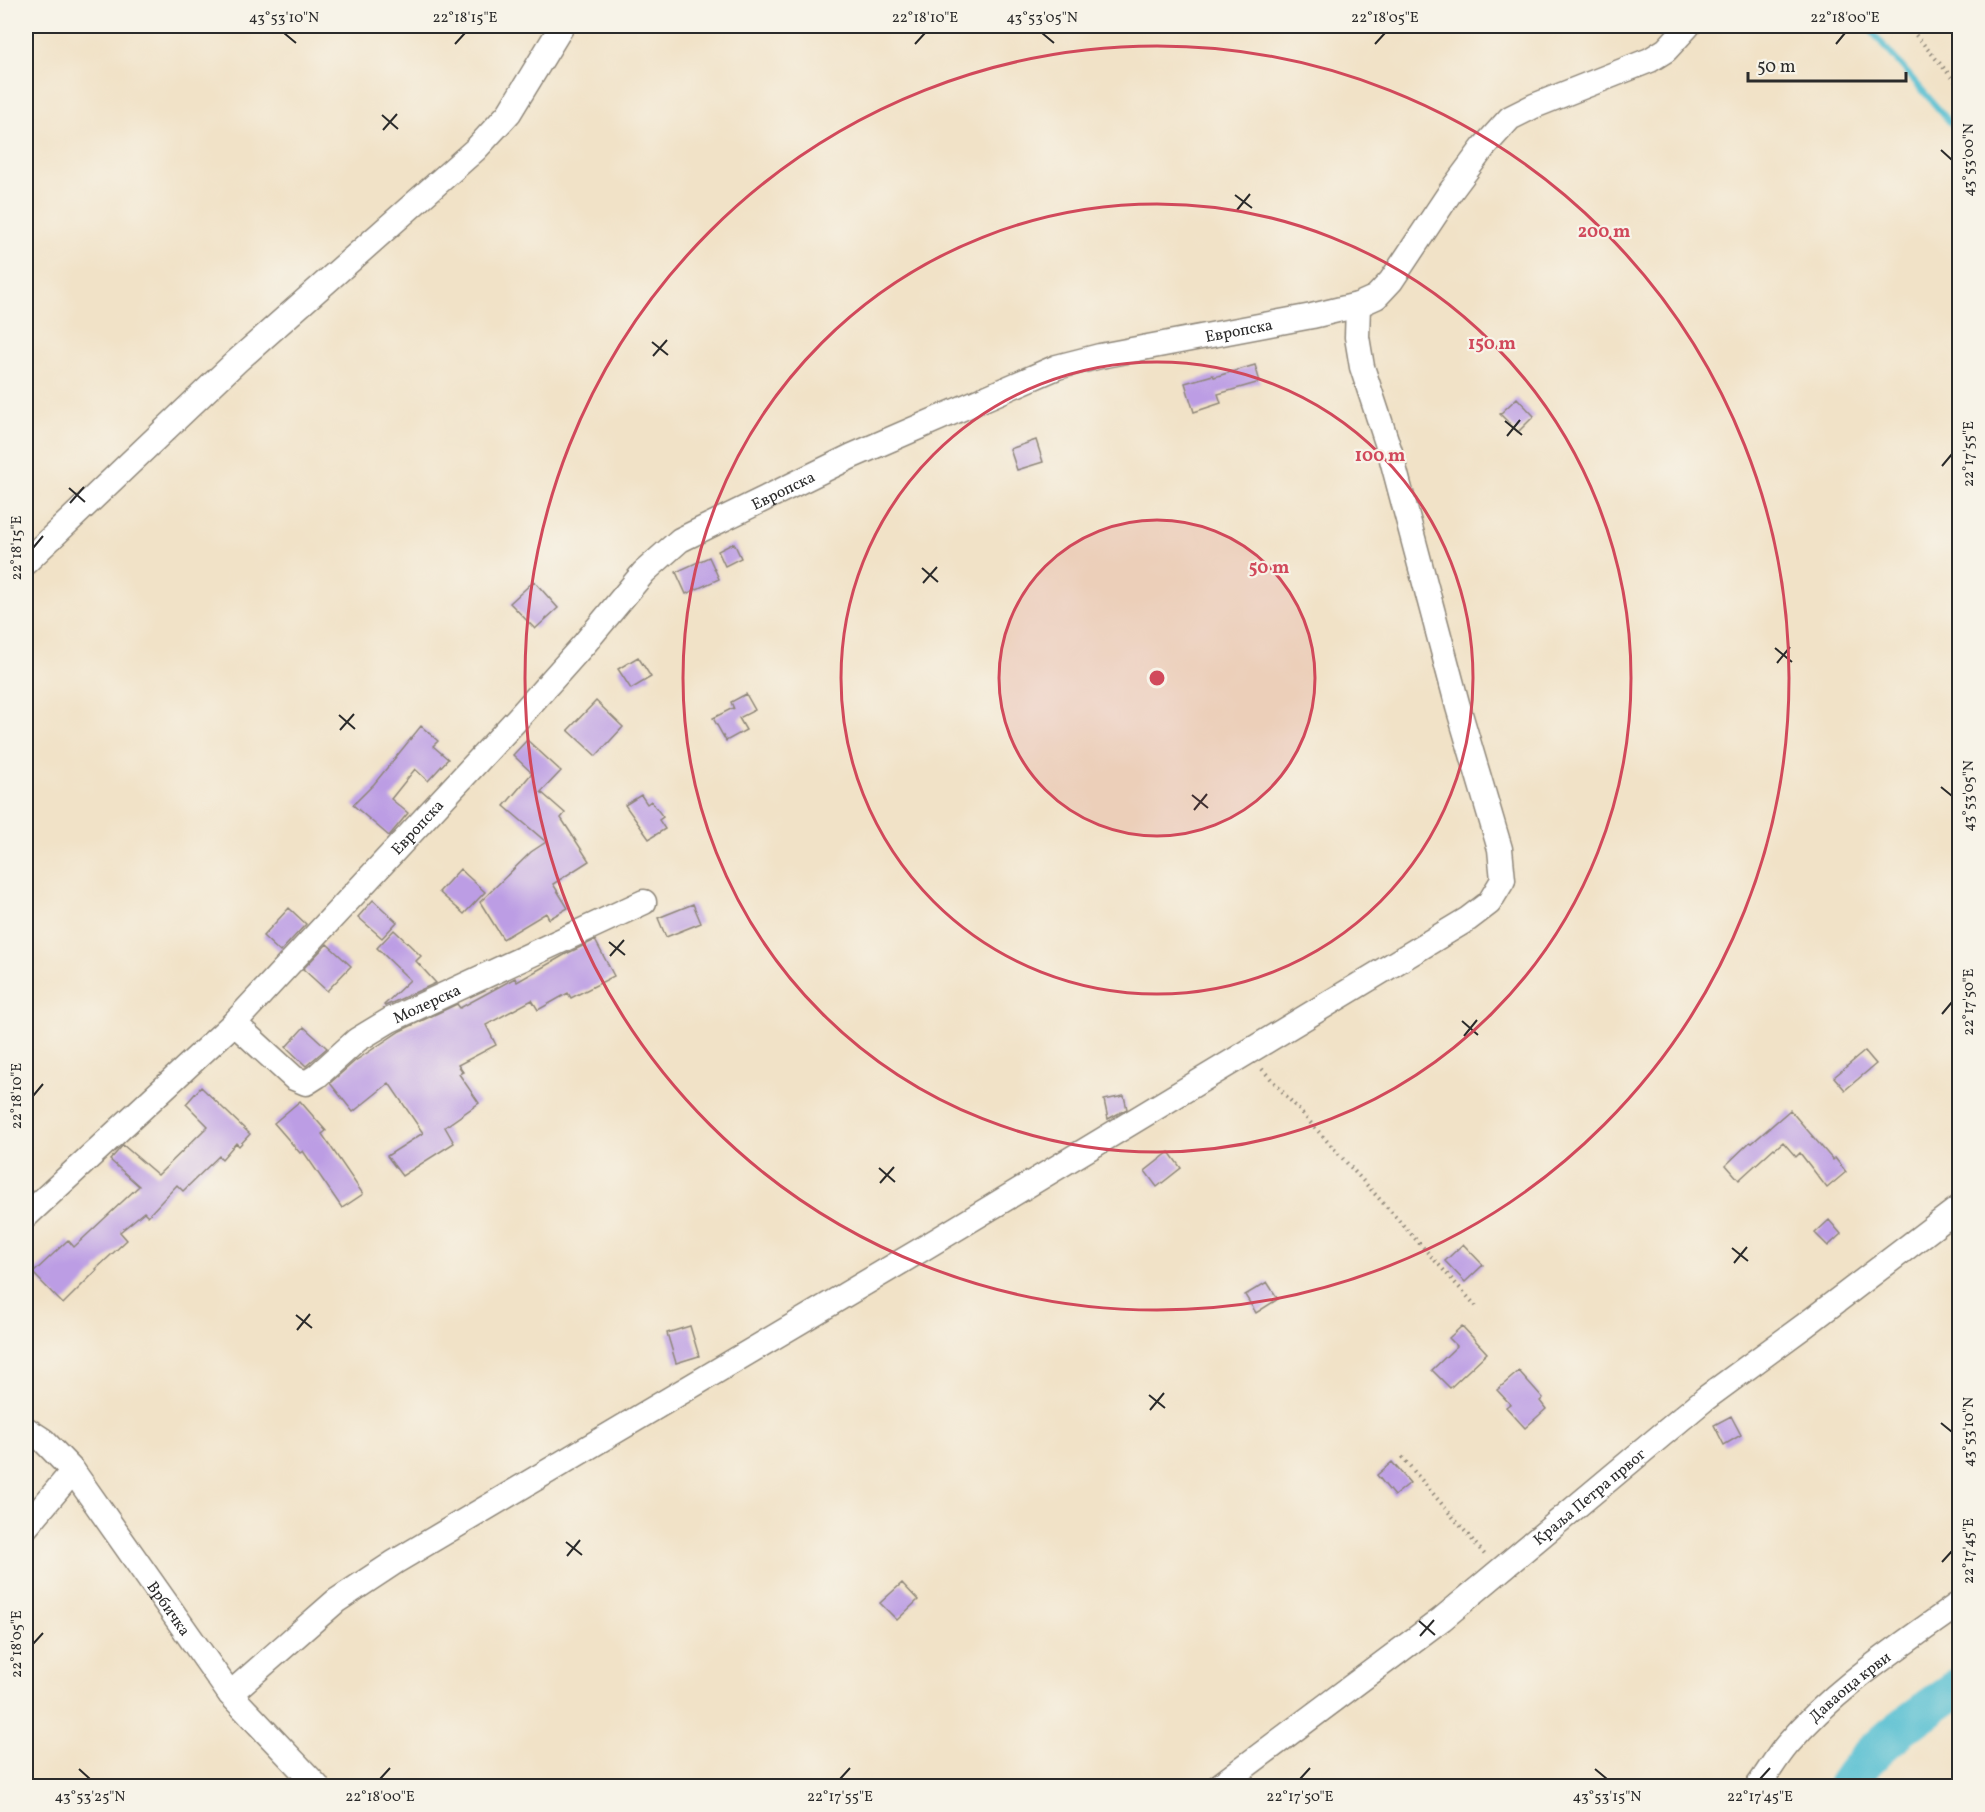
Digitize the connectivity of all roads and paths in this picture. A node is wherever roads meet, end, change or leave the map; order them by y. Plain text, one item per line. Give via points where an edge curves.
1 (562, 26) edge
2 (1688, 26) edge
3 (1908, 26) edge
4 (1959, 87) edge
5 (1358, 305) junction
6 (26, 562) edge
7 (644, 902) dead end
8 (234, 1023) junction
9 (1248, 1053) junction
10 (1959, 1207) edge
11 (26, 1216) edge
12 (1476, 1306) dead end
13 (26, 1429) edge
14 (1402, 1457) dead end
15 (73, 1472) junction
16 (26, 1527) edge
17 (1499, 1572) junction
18 (1959, 1603) edge
19 (230, 1694) junction
20 (317, 1786) edge
21 (1219, 1786) edge
22 (1758, 1786) edge

1 - 6 street via 509,113 476,149 237,361
2 - 5 street, Европска via 1666,50 1650,60 1510,118 1451,190 1391,281 1376,297
3 - 4 path
5 - 8 street, Европска via 1057,367 852,456 680,540 644,572 519,717
5 - 9 street via 1362,367 1390,452 1500,849 1503,880 1489,903 1468,919
7 - 8 street, Молерска via 390,1020 357,1040 306,1083 294,1078
8 - 11 street, Европска
9 - 12 path
9 - 19 street via 395,1562 336,1601
10 - 17 street, Краља Петра првог via 1706,1398
13 - 15 street, Врбичка via 56,1452
14 - 17 path
15 - 16 street
15 - 19 street, Врбичка
17 - 21 street, Краља Петра првог
18 - 22 street, Даваоца крви via 1854,1679 1786,1746
19 - 20 street, Врбичка

